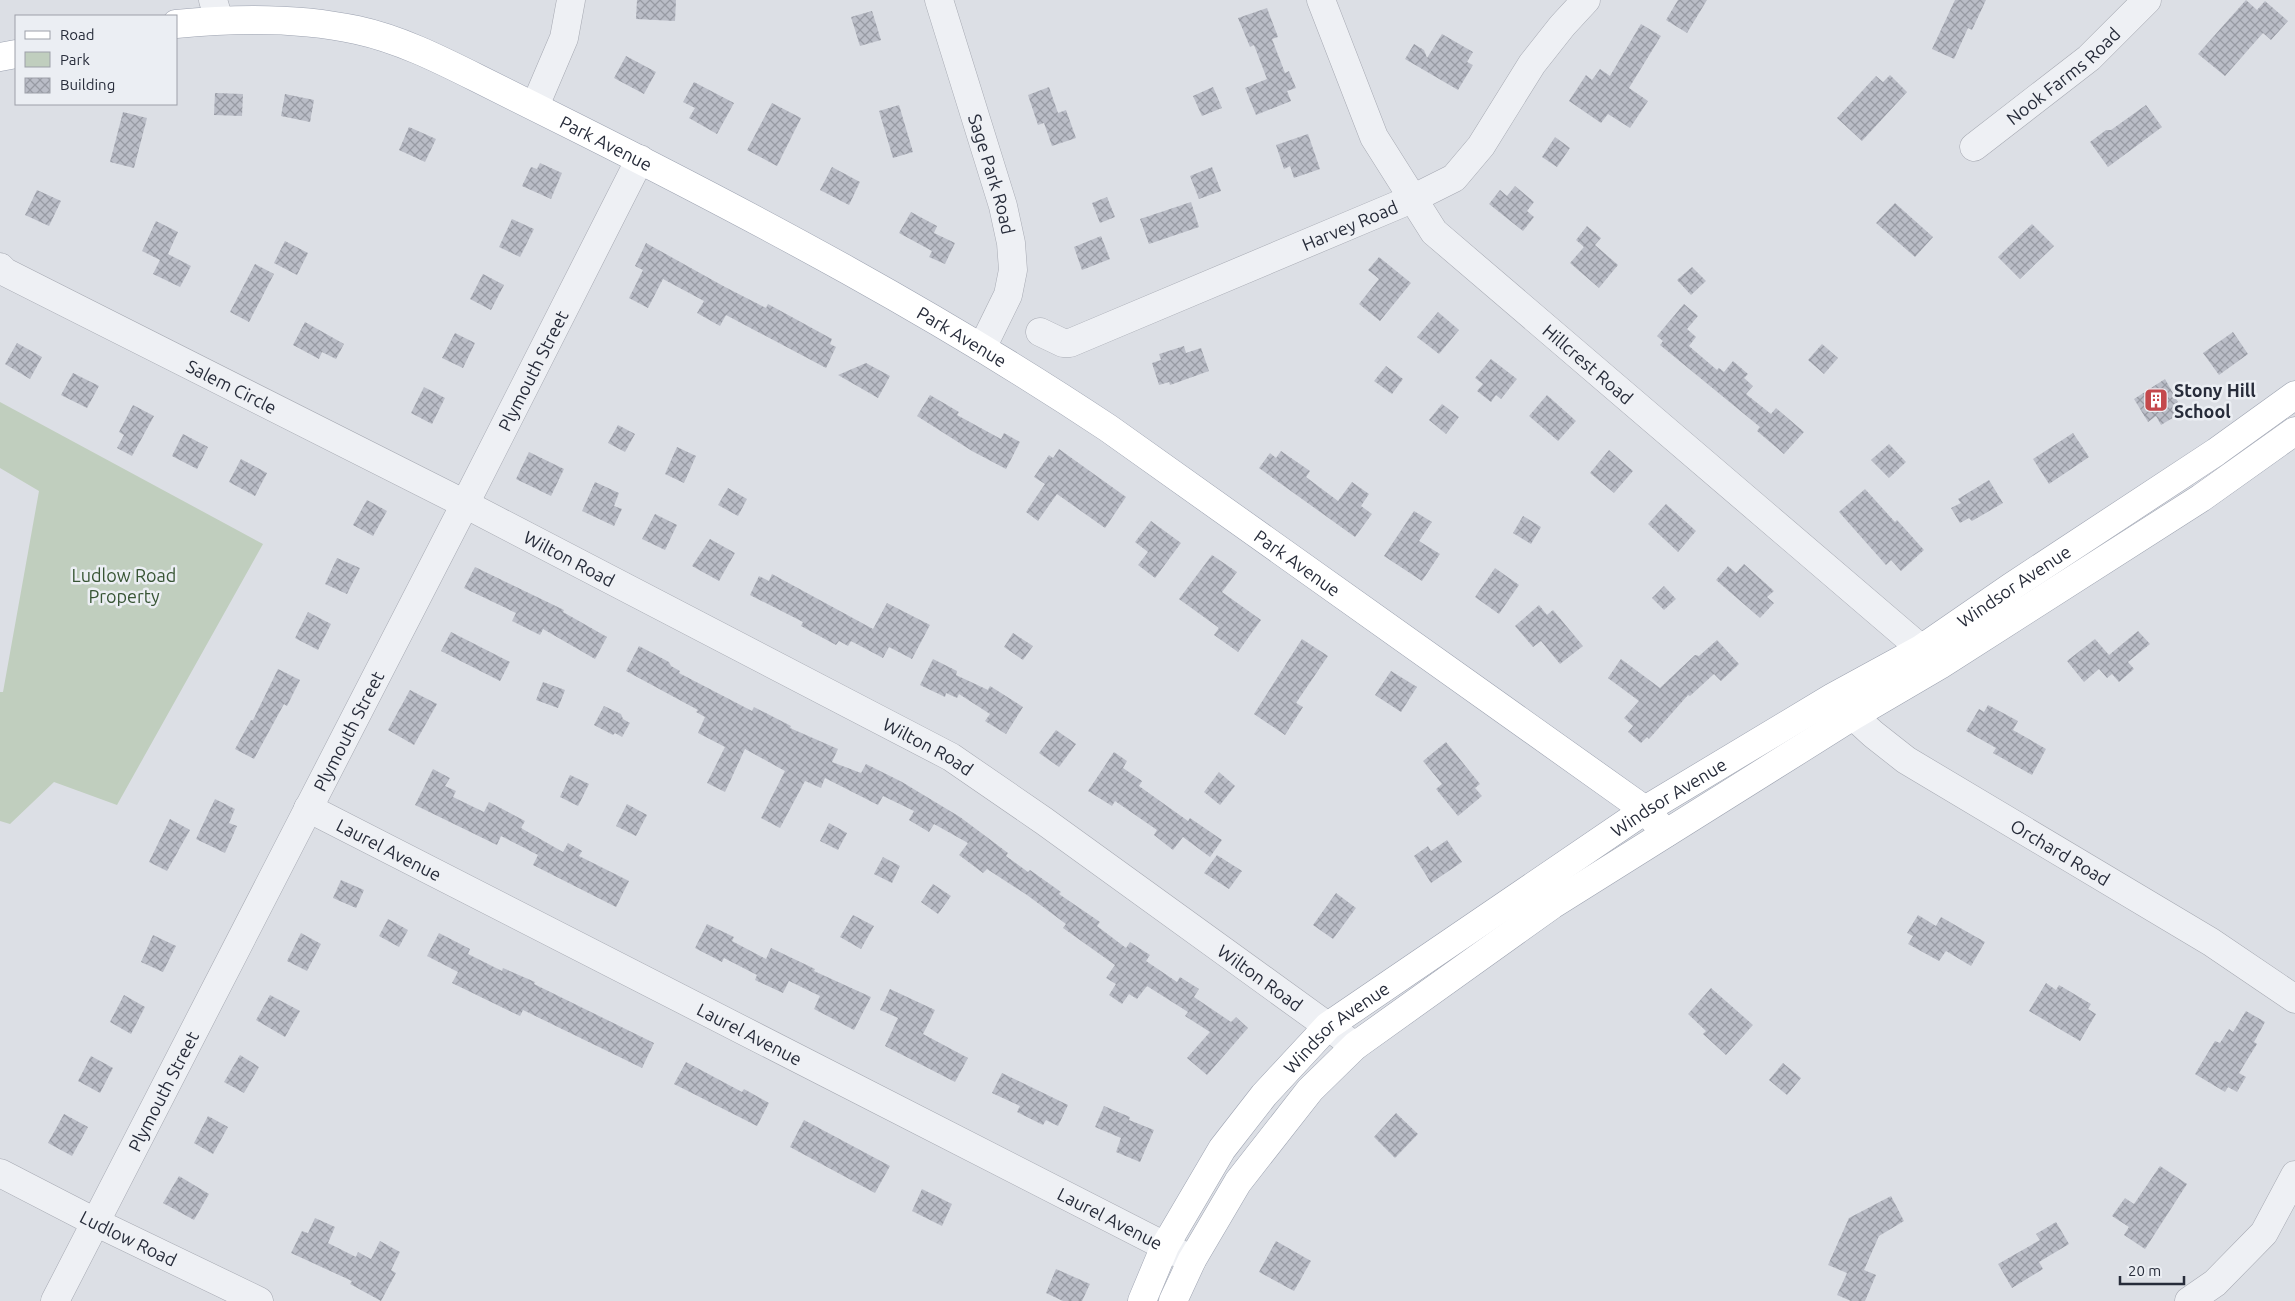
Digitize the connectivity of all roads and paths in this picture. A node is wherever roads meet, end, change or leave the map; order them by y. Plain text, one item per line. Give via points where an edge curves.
1 (571, 0) edge
2 (939, 0) edge
3 (1321, 0) edge
4 (1586, 0) edge
5 (2146, 0) edge
6 (216, 10) edge
7 (178, 23) edge
8 (15, 54) edge
9 (0, 57) edge
10 (535, 106) junction
11 (1974, 147) dead end
12 (640, 159) junction
13 (1412, 199) junction
14 (0, 267) edge
15 (1040, 332) dead end
16 (982, 348) junction
17 (2295, 395) edge
18 (2295, 431) edge
19 (465, 504) junction
20 (1931, 657) junction
21 (1833, 697) junction
22 (1853, 716) junction
23 (308, 808) junction
24 (1645, 810) junction
25 (1666, 833) junction
26 (2295, 999) edge
27 (1328, 1026) junction
28 (1355, 1046) junction
29 (0, 1172) edge
30 (2295, 1175) edge
31 (95, 1222) junction
32 (1165, 1246) junction
33 (1192, 1260) junction
34 (54, 1301) edge
35 (259, 1301) edge
36 (1142, 1301) edge
37 (1173, 1301) edge
38 (2189, 1301) edge

1 - 10 street via 564,38
2 - 16 street, Sage Park Road via 1011,243 1013,270 1008,295
3 - 13 street, Hillcrest Road via 1374,137
4 - 13 street, Harvey Road via 1532,64 1480,146 1454,178
5 - 11 street, Nook Farms Road via 2089,58
6 - 7 main road, Park Avenue
6 - 10 main road, Park Avenue via 358,30 425,52
8 - 9 main road
10 - 12 main road, Park Avenue
12 - 16 main road, Park Avenue via 886,292
12 - 19 street, Plymouth Street
13 - 15 street, Harvey Road via 1070,343
13 - 20 street, Hillcrest Road via 1434,232
14 - 19 street, Salem Circle
16 - 24 main road, Park Avenue via 1108,428
17 - 20 main road, Windsor Avenue via 2216,452 2011,587
18 - 20 main road, Windsor Avenue via 2201,498
19 - 23 street, Plymouth Street
19 - 27 street, Wilton Road via 951,757
20 - 21 main road, Windsor Avenue
20 - 22 main road, Windsor Avenue
21 - 22 street, Orchard Road
21 - 24 main road, Windsor Avenue
22 - 25 main road, Windsor Avenue
22 - 26 street, Orchard Road via 1906,760 2211,942
23 - 31 street, Plymouth Street
23 - 32 street, Laurel Avenue
24 - 25 main road, Park Avenue
24 - 27 main road, Windsor Avenue
25 - 28 main road, Windsor Avenue via 1544,910
27 - 28 street, Wilton Road
27 - 32 main road, Windsor Avenue via 1264,1095 1222,1149
28 - 33 main road, Windsor Avenue via 1310,1090 1238,1182
29 - 31 street, Ludlow Road
30 - 38 street via 2264,1233 2215,1283
31 - 34 street, Plymouth Street
31 - 35 street, Ludlow Road
32 - 33 street, Laurel Avenue
32 - 36 main road, Windsor Avenue
33 - 37 main road, Windsor Avenue

